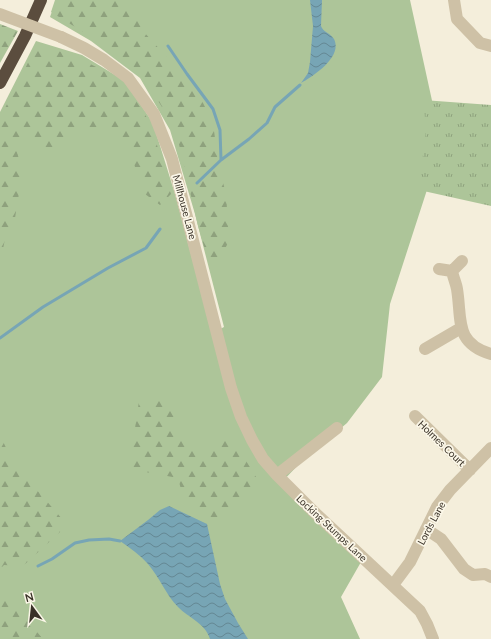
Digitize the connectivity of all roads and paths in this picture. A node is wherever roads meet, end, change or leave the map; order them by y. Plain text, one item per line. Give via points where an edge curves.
1 (41, 0) edge
2 (454, 0) edge
3 (0, 14) edge
4 (491, 46) edge
5 (0, 83) edge
6 (462, 261) dead end
7 (439, 269) dead end
8 (452, 271) junction
9 (461, 328) junction
10 (425, 349) dead end
11 (491, 354) edge
12 (415, 416) dead end
13 (337, 428) dead end
14 (491, 448) edge
15 (470, 470) junction
16 (277, 475) junction
17 (426, 529) junction
18 (491, 578) edge
19 (393, 585) junction
20 (433, 639) edge

1 - 5 highway
2 - 4 street via 457,19 480,43
3 - 16 street, Millhouse Lane, bridge via 61,37 104,60 128,78 154,114 172,159 231,388 252,440 263,459
6 - 8 street
7 - 8 street
8 - 9 street via 457,289
9 - 10 street
9 - 11 street via 467,339 477,348
12 - 15 street, Holmes Court
13 - 16 street
14 - 15 street, Lords Lane
15 - 17 street, Lords Lane via 436,508
16 - 19 street, Locking Stumps Lane
17 - 18 street via 441,539 464,569 473,575 485,574
17 - 19 street, Lords Lane via 410,562
19 - 20 street, Locking Stumps Lane via 420,611

